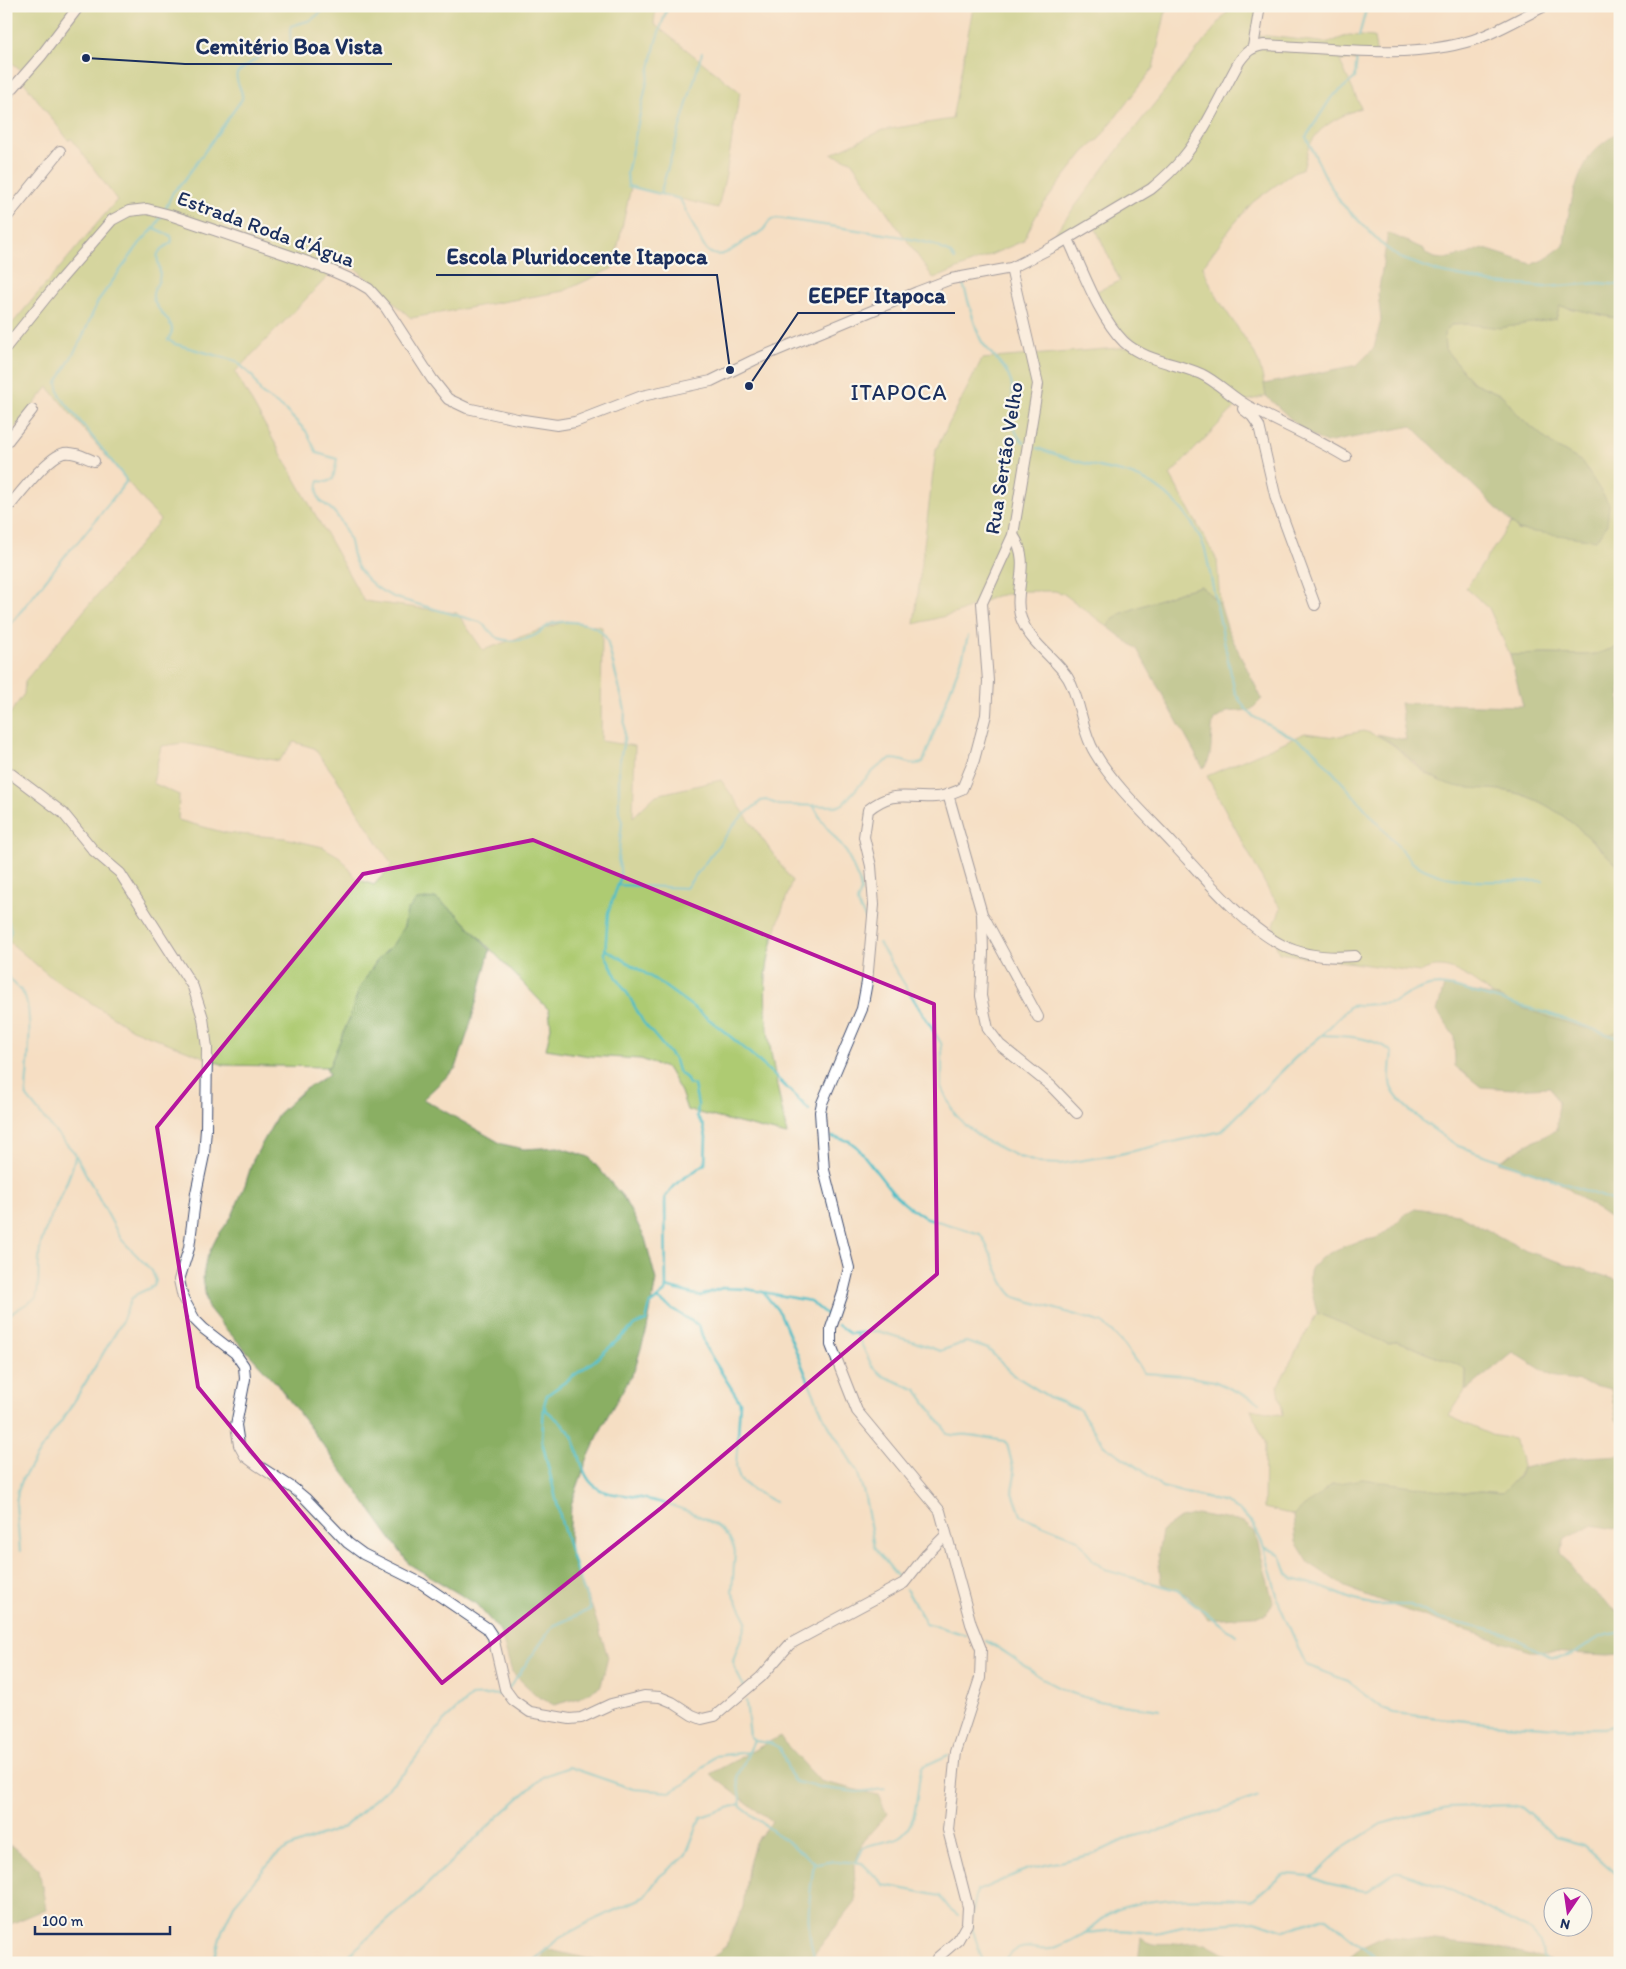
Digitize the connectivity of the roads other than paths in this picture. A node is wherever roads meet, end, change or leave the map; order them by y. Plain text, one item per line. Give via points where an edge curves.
1 (79, 6) edge
2 (1260, 6) edge
3 (1545, 6) edge
4 (1253, 47) junction
5 (6, 96) edge
6 (60, 151) dead end
7 (6, 218) edge
8 (1068, 238) junction
9 (1011, 268) junction
10 (6, 347) edge
11 (1232, 397) junction
12 (32, 410) dead end
13 (6, 443) edge
14 (1346, 457) dead end
15 (94, 461) dead end
16 (6, 510) edge
17 (1013, 535) junction
18 (1315, 605) dead end
19 (6, 770) edge
20 (948, 794) junction
21 (982, 914) junction
22 (1355, 956) dead end
23 (1038, 1017) dead end
24 (1077, 1113) dead end
25 (945, 1536) junction
26 (936, 1963) edge

1 - 5 street
2 - 4 street
3 - 4 street via 1490,35 1453,46 1396,50
4 - 8 street, Estrada Roda d'Água via 1239,62 1195,141 1167,175 1151,189
6 - 7 street
8 - 9 street, Estrada Roda d'Água
8 - 11 street via 1099,305 1123,341 1142,354 1208,378
9 - 10 street, Estrada Roda d'Água via 952,280 917,292 711,381 642,396 557,426 473,410 448,399 386,308 357,282 147,209 129,211 112,220
9 - 17 street, Rua Sertão Velho via 1038,384
11 - 14 street
11 - 18 street via 1259,426 1276,499
12 - 13 street
15 - 16 street via 73,453 60,455 34,476
17 - 20 street, Rua Sertão Velho via 982,603 988,681 986,715 962,789
17 - 22 street via 1023,560 1018,607 1023,623 1067,677 1090,743 1102,764 1229,904 1264,934 1305,954 1331,958
19 - 25 street via 63,813 94,851 120,873 193,987 206,1036 206,1130 189,1248 179,1280 182,1298 195,1320 235,1353 244,1366 245,1379 236,1425 245,1456 293,1488 363,1554 420,1583 486,1628 493,1637 505,1689 513,1700 530,1712 558,1718 581,1718 612,1704 644,1696 660,1697 702,1719 716,1716 761,1677 790,1644 904,1583
20 - 21 street
20 - 25 street via 937,797 895,796 879,801 868,810 864,837 871,866 874,905 867,982 862,1009 820,1112 824,1170 848,1268 831,1328 832,1346 857,1411 940,1511
21 - 23 street
21 - 24 street via 981,996 988,1029 996,1040 1051,1086
25 - 26 street via 981,1649 980,1678 956,1752 948,1830 968,1907 966,1924 958,1940 936,1958

